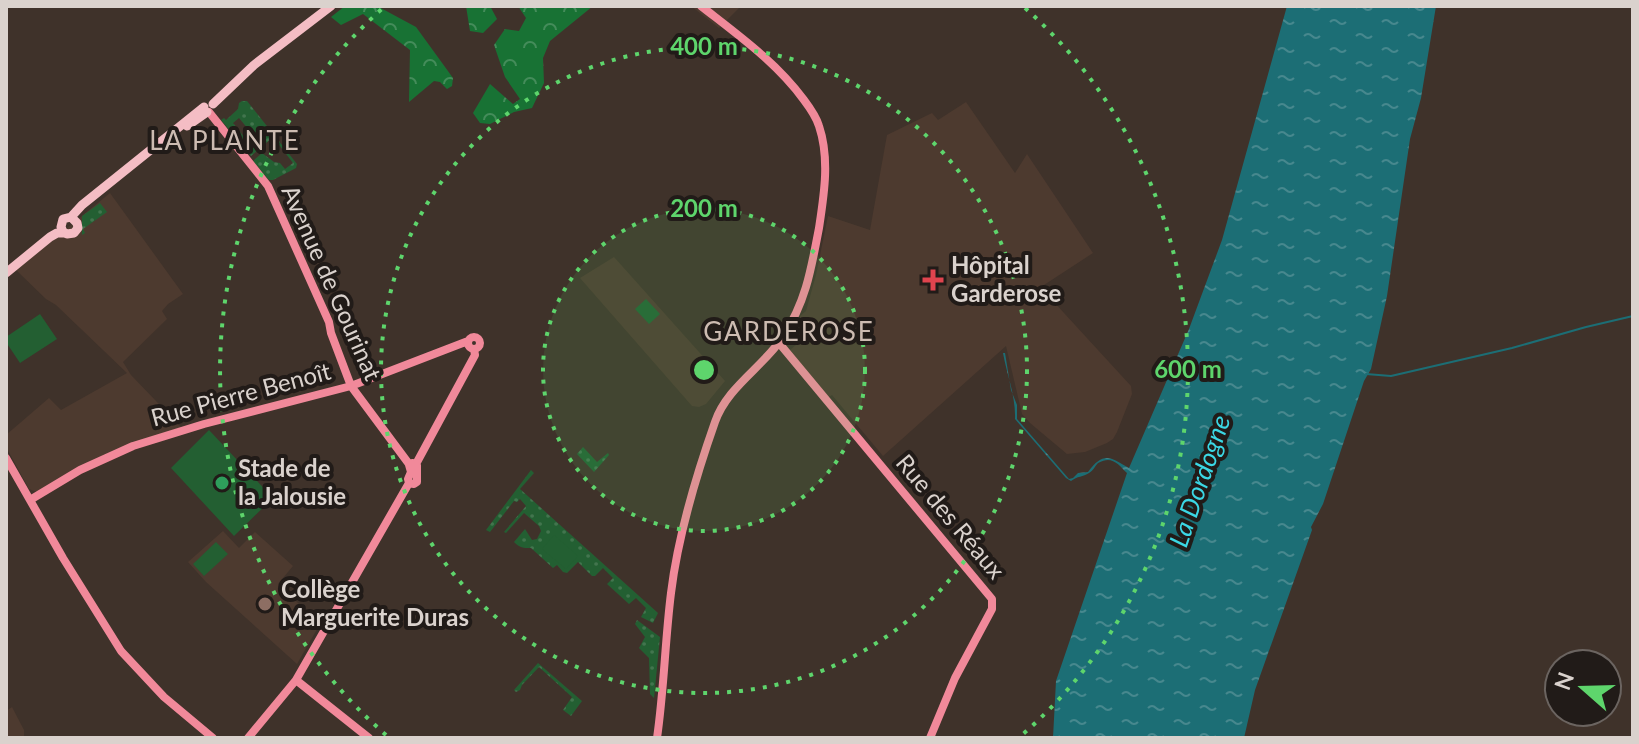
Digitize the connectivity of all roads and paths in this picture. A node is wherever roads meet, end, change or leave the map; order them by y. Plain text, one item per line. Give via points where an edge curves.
1 (331, 6) edge
2 (701, 6) edge
3 (210, 111) junction
4 (74, 221) junction
5 (63, 230) junction
6 (6, 270) edge
7 (779, 343) junction
8 (351, 386) junction
9 (6, 458) edge
10 (413, 464) junction
11 (30, 500) junction
12 (296, 680) junction
13 (213, 738) edge
14 (248, 738) edge
15 (369, 738) edge
16 (657, 738) edge
17 (930, 738) edge

1 - 3 main road via 254,65
2 - 7 street via 788,79 814,114 822,135 825,182 812,267 800,307
3 - 4 main road
3 - 8 street, Avenue de Gourinat via 268,186 324,310
4 - 5 main road via 63,219
4 - 5 main road via 74,233
5 - 6 main road via 47,233
7 - 16 street via 733,392 714,422 673,579
7 - 17 street, Rue des Réaux via 992,599 992,609
8 - 10 street, Avenue de Gourinat
8 - 10 street, Rue Pierre Benoît via 471,345 475,355
8 - 11 street, Rue Pierre Benoît via 133,446
9 - 11 street
10 - 12 street via 417,482 409,483
11 - 13 street via 121,651
12 - 14 street
12 - 15 street

